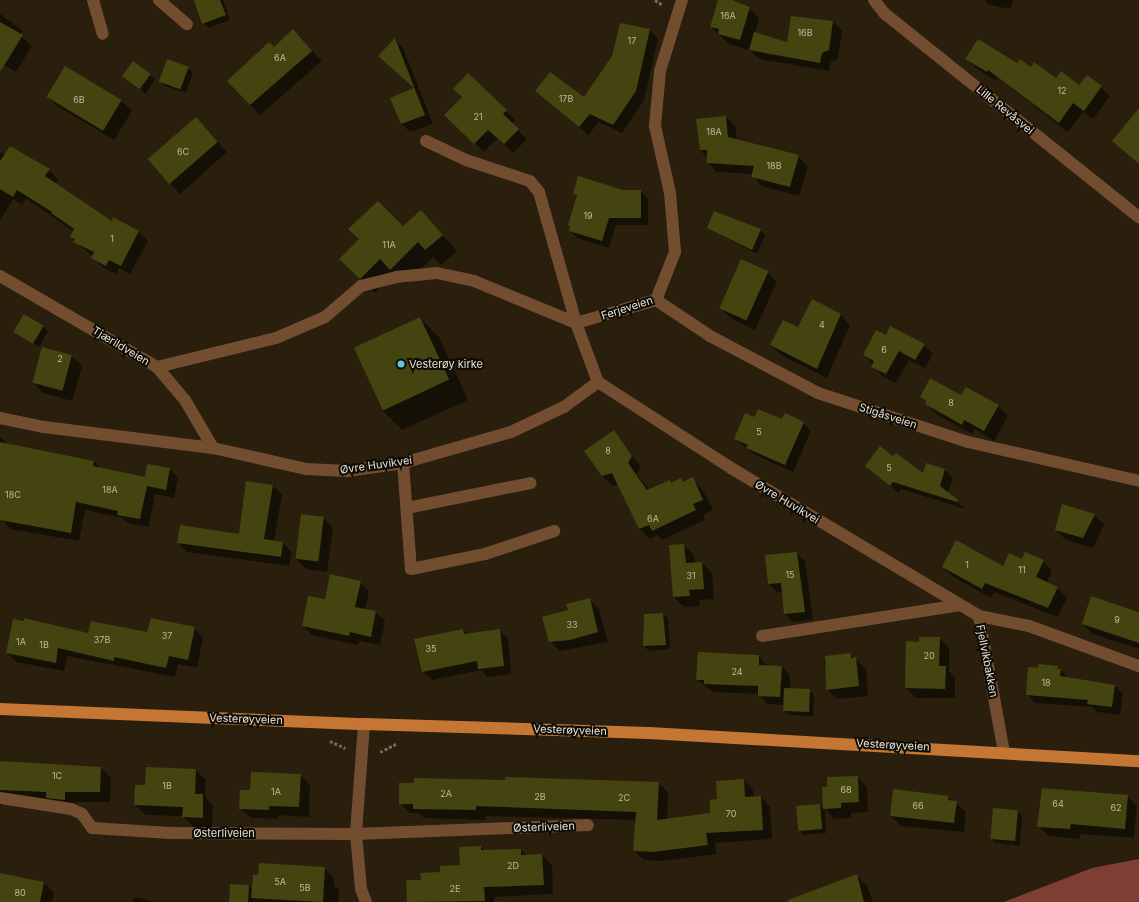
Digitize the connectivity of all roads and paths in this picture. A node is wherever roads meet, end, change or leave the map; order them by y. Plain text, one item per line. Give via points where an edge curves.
1 (92, 0) edge
2 (160, 0) edge
3 (682, 0) edge
4 (874, 0) edge
5 (187, 24) dead end
6 (103, 34) dead end
7 (426, 141) dead end
8 (1139, 217) edge
9 (0, 276) edge
10 (656, 300) junction
11 (576, 323) junction
12 (157, 367) junction
13 (598, 382) junction
14 (0, 418) edge
15 (213, 448) junction
16 (403, 463) junction
17 (1139, 481) edge
18 (531, 483) dead end
19 (407, 508) junction
20 (554, 531) dead end
21 (959, 605) junction
22 (979, 616) junction
23 (762, 636) dead end
24 (1139, 666) edge
25 (0, 709) edge
26 (364, 724) junction
27 (1004, 752) junction
28 (1139, 761) edge
29 (0, 798) edge
30 (588, 825) dead end
31 (356, 834) junction
32 (366, 902) edge

1 - 6 street
2 - 5 street
3 - 10 street, Ferjeveien via 660,71 655,126 670,194 676,252
4 - 8 street, Lille Revåsvei via 884,13
7 - 11 street via 466,160 530,181 539,192
9 - 12 street, Tjærildveien
10 - 11 street, Ferjeveien
10 - 17 street, Stigåsveien via 710,336 818,393 968,442
11 - 12 street via 474,281 437,274 396,277 361,286 326,317 276,338
11 - 13 street
12 - 15 street, Tjærildveien via 185,400
13 - 16 street, Øvre Huvikvei via 564,408 511,432
13 - 21 street, Øvre Huvikvei via 731,468
14 - 15 street, Øvre Huvikvei via 44,427
15 - 16 street, Øvre Huvikvei via 306,469 347,471
16 - 19 street
18 - 19 street
19 - 20 street via 411,569 485,554
21 - 22 street, Øvre Huvikvei
21 - 23 street
22 - 24 street, Fjellvikbakken via 1029,626
22 - 27 street, Fjellvikbakken
25 - 26 main road, Vesterøyveien
26 - 27 main road, Vesterøyveien via 649,733
26 - 31 street
27 - 28 main road, Vesterøyveien
29 - 31 street, Østerliveien via 71,809 82,814 92,828 170,833
30 - 31 street, Østerliveien
31 - 32 street via 361,889

